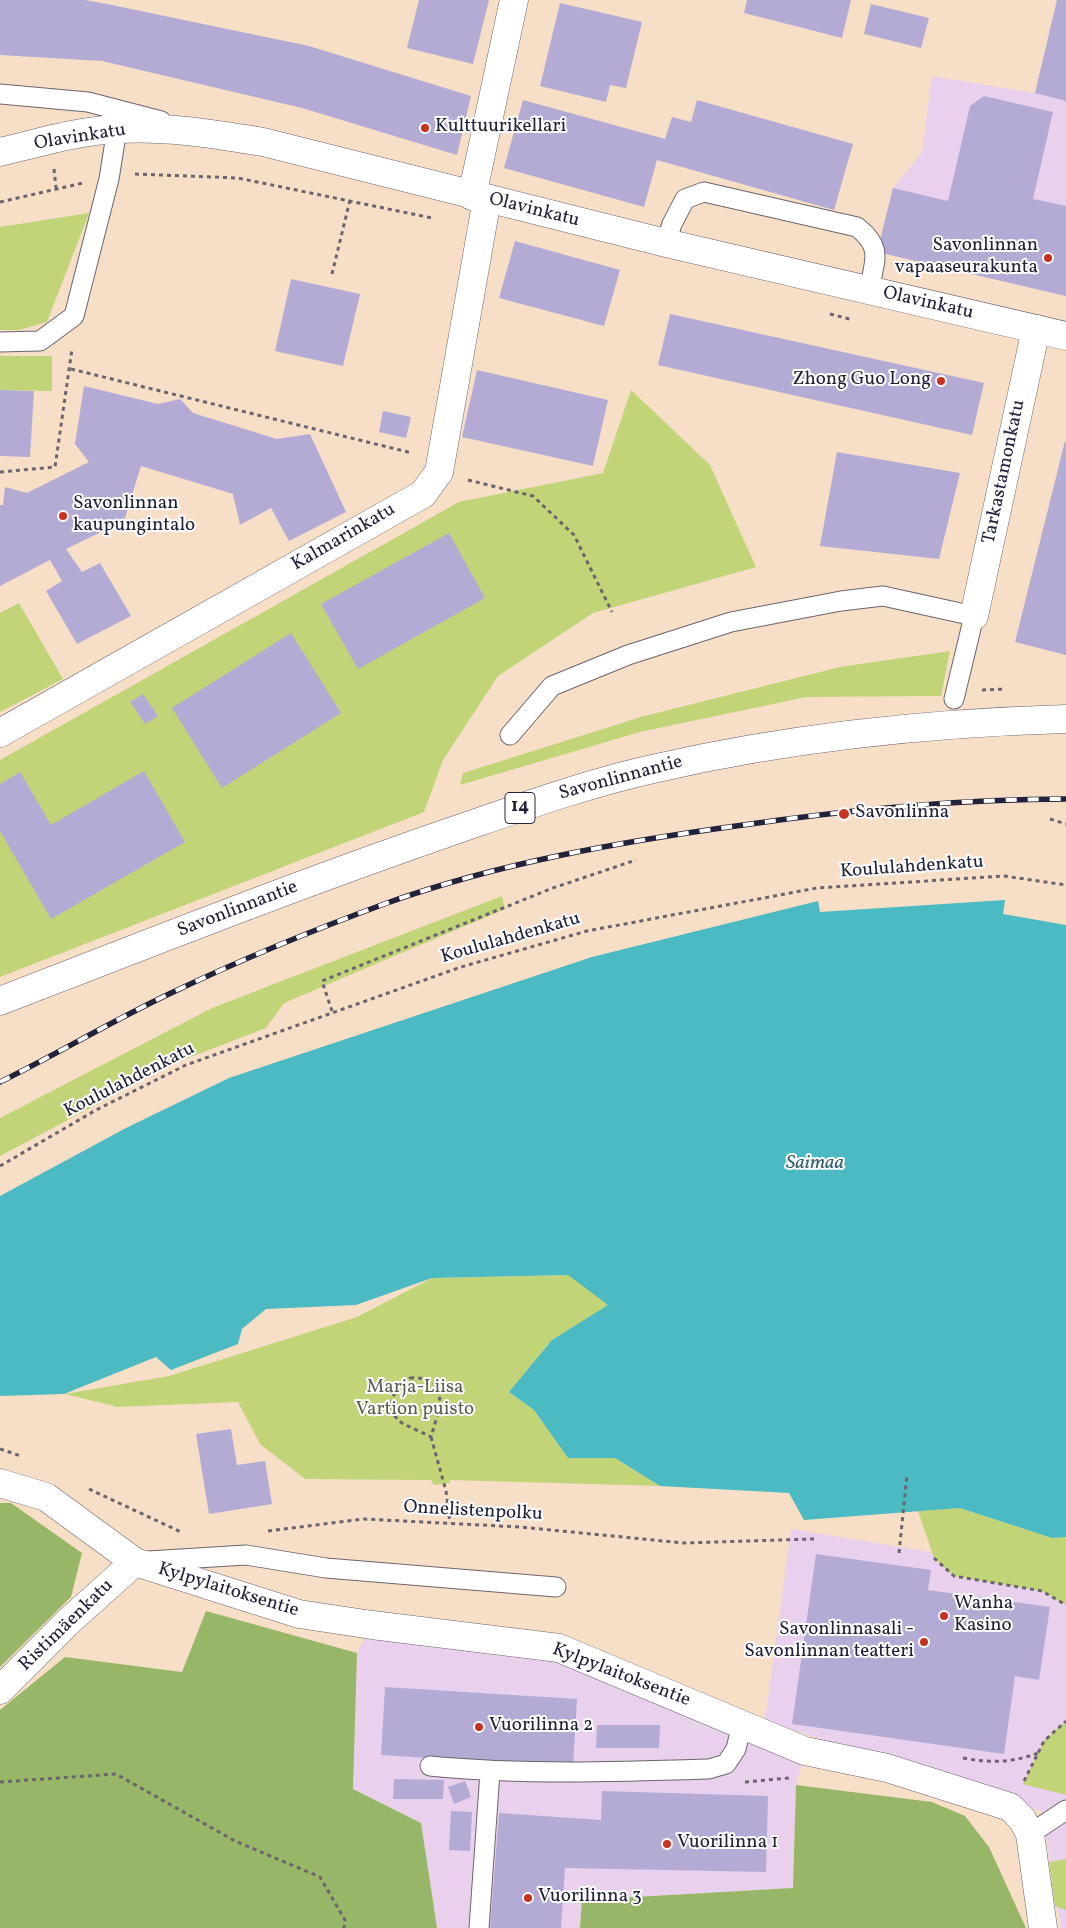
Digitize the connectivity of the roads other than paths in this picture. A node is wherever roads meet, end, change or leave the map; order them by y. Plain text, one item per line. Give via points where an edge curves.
1 (514, 0) edge
2 (0, 94) edge
3 (117, 129) junction
4 (197, 130) junction
5 (0, 152) edge
6 (480, 197) junction
7 (666, 243) junction
8 (869, 291) junction
9 (1036, 329) junction
10 (1066, 336) edge
11 (0, 342) edge
12 (974, 616) junction
13 (954, 699) dead end
14 (1066, 719) edge
15 (0, 733) edge
16 (510, 735) dead end
17 (0, 1001) edge
18 (0, 1483) edge
19 (135, 1562) junction
20 (556, 1587) dead end
21 (0, 1690) edge
22 (742, 1724) junction
23 (430, 1766) dead end
24 (490, 1772) junction
25 (1066, 1810) edge
26 (1030, 1834) junction
27 (479, 1928) edge
28 (1043, 1928) edge

1 - 6 main road, Kalmarinkatu
2 - 4 lane via 88,102
3 - 4 main road, Olavinkatu
3 - 5 main road, Olavinkatu
3 - 11 lane via 109,179 74,316 40,342
4 - 6 main road, Olavinkatu via 263,142
6 - 7 main road, Olavinkatu
6 - 15 main road, Kalmarinkatu via 439,472 423,494
7 - 8 main road, Olavinkatu
7 - 8 lane via 685,199 704,192 857,227 870,237 876,249
8 - 9 main road, Olavinkatu
9 - 10 main road, Olavinkatu
9 - 12 main road, Tarkastamonkatu
12 - 13 lane
12 - 16 lane via 883,596 731,622 628,655 552,686
14 - 17 main road, Savonlinnantie / 14 via 887,729 757,747 654,768 549,798 366,861
18 - 19 main road, Kylpylaitoksentie via 46,1497
19 - 20 lane via 246,1556 326,1568
19 - 21 main road, Ristimäenkatu via 69,1621
19 - 22 main road, Kylpylaitoksentie via 299,1614 558,1648
22 - 24 lane via 736,1749 726,1764 709,1769 552,1774
22 - 26 main road, Kylpylaitoksentie via 805,1752 887,1768 1010,1807
23 - 24 lane
24 - 27 lane
25 - 26 lane
26 - 28 main road

